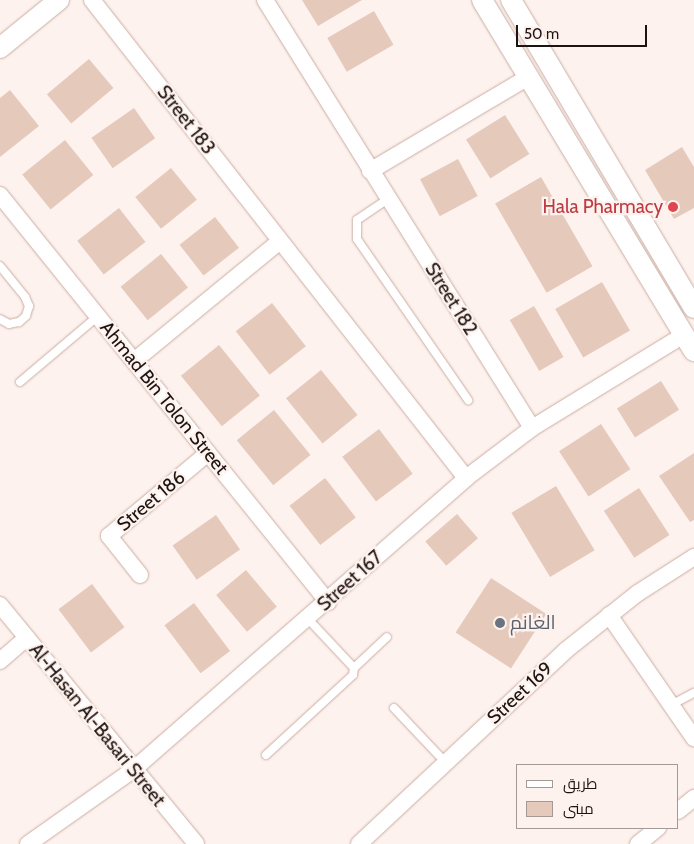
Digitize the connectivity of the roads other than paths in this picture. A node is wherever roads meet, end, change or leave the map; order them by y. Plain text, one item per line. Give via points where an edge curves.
1 (59, 0) edge
2 (92, 0) edge
3 (482, 0) edge
4 (511, 0) edge
5 (270, 2) edge
6 (0, 48) edge
7 (528, 77) junction
8 (370, 171) junction
9 (0, 195) edge
10 (388, 199) junction
11 (280, 240) junction
12 (0, 266) edge
13 (691, 296) edge
14 (98, 316) junction
15 (0, 319) edge
16 (689, 343) edge
17 (134, 361) junction
18 (20, 382) dead end
19 (468, 400) dead end
20 (532, 428) junction
21 (208, 453) junction
22 (466, 478) junction
23 (694, 557) edge
24 (140, 575) dead end
25 (328, 602) junction
26 (0, 605) edge
27 (609, 615) junction
28 (308, 619) junction
29 (387, 637) dead end
30 (26, 638) junction
31 (0, 661) edge
32 (354, 668) junction
33 (694, 693) edge
34 (671, 705) junction
35 (394, 708) dead end
36 (694, 738) edge
37 (266, 756) dead end
38 (446, 763) junction
39 (133, 770) junction
40 (694, 798) edge
41 (679, 810) edge
42 (657, 829) edge
43 (368, 841) edge
44 (28, 844) edge
45 (196, 844) edge
46 (638, 844) edge

1 - 6 street
2 - 11 street, Street 183
3 - 7 street
4 - 13 street
5 - 8 street, Street 182
7 - 8 street
7 - 16 street
8 - 10 street, Street 182
9 - 14 street, Ahmad Bin Tolon Street
10 - 19 lane via 358,220 357,239
10 - 20 street, Street 182
11 - 17 street
11 - 22 street, Street 183
12 - 15 lane via 25,297 28,306 26,316 19,322 10,324
14 - 17 street, Ahmad Bin Tolon Street
14 - 18 lane
16 - 20 street, Street 167
17 - 21 street, Ahmad Bin Tolon Street
20 - 22 street, Street 167
21 - 24 street, Street 186 via 109,536
21 - 25 street, Ahmad Bin Tolon Street
22 - 25 street, Street 167
23 - 27 street, Street 169
25 - 28 street, Street 167
26 - 30 street, Al-Hasan Al-Basari Street
27 - 34 street
27 - 38 street, Street 169 via 564,651
28 - 32 lane
28 - 39 street, Street 167
29 - 32 lane
30 - 31 street
30 - 39 street, Al-Hasan Al-Basari Street
32 - 37 lane via 353,675
33 - 34 lane
34 - 36 street
35 - 38 lane
38 - 43 street, Street 169
39 - 44 street, Street 167
39 - 45 street, Al-Hasan Al-Basari Street
40 - 41 street
42 - 46 street

